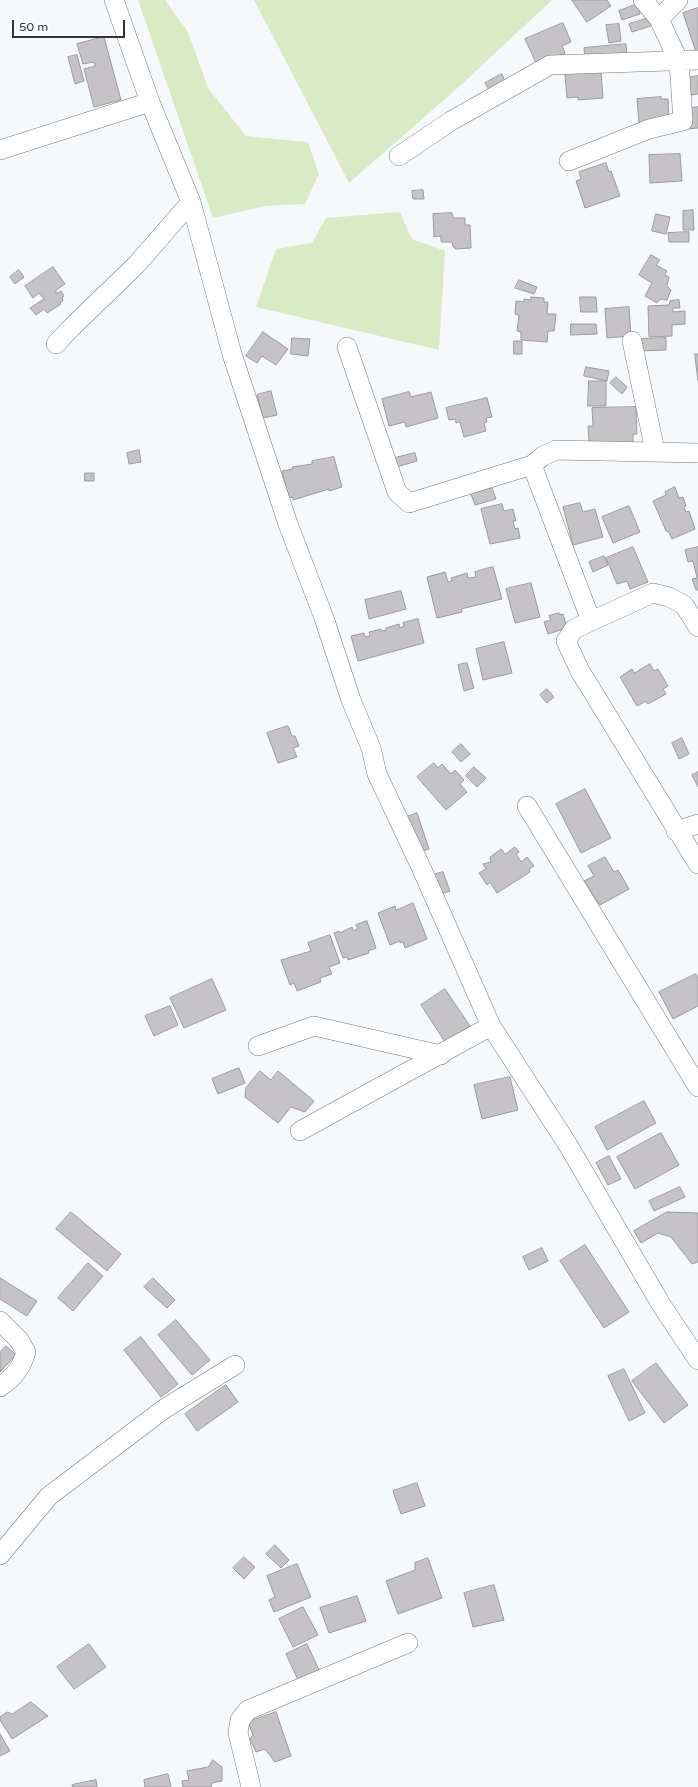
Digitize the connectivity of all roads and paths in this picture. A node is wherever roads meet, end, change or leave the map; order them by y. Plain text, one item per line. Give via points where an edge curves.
1 (114, 0) edge
2 (643, 0) edge
3 (678, 0) edge
4 (659, 19) junction
5 (698, 60) edge
6 (679, 62) junction
7 (150, 102) junction
8 (0, 150) edge
9 (399, 156) dead end
10 (569, 161) dead end
11 (191, 202) junction
12 (632, 341) dead end
13 (56, 344) dead end
14 (347, 347) dead end
15 (655, 451) junction
16 (698, 453) edge
17 (532, 465) junction
18 (591, 620) junction
19 (698, 627) edge
20 (528, 806) dead end
21 (698, 824) edge
22 (676, 831) junction
23 (698, 864) edge
24 (491, 1026) junction
25 (258, 1046) dead end
26 (441, 1055) junction
27 (698, 1087) edge
28 (300, 1132) dead end
29 (0, 1322) edge
30 (698, 1360) edge
31 (235, 1365) dead end
32 (0, 1387) edge
33 (0, 1555) edge
34 (408, 1643) dead end
35 (251, 1787) edge

1 - 7 street
2 - 4 street
3 - 4 street
4 - 6 street
5 - 6 street
6 - 9 street via 550,65 451,121
6 - 10 street via 683,121 649,129
7 - 8 street
7 - 11 street
11 - 13 street via 137,264
11 - 24 street via 232,354 288,524 324,618 351,700 371,748 377,774
12 - 15 street
14 - 17 street via 397,492 409,503
15 - 16 street
15 - 17 street via 556,450
17 - 18 street
18 - 19 street via 653,594 669,598 684,606
18 - 22 street via 574,629 566,641 580,671
20 - 27 street
21 - 22 street
22 - 23 street
24 - 26 street
24 - 30 street via 568,1144 662,1306
25 - 26 street via 314,1026
26 - 28 street
29 - 32 street via 19,1340 26,1352 19,1370
31 - 33 street via 164,1409 49,1496
34 - 35 street via 248,1710 240,1720 238,1733

